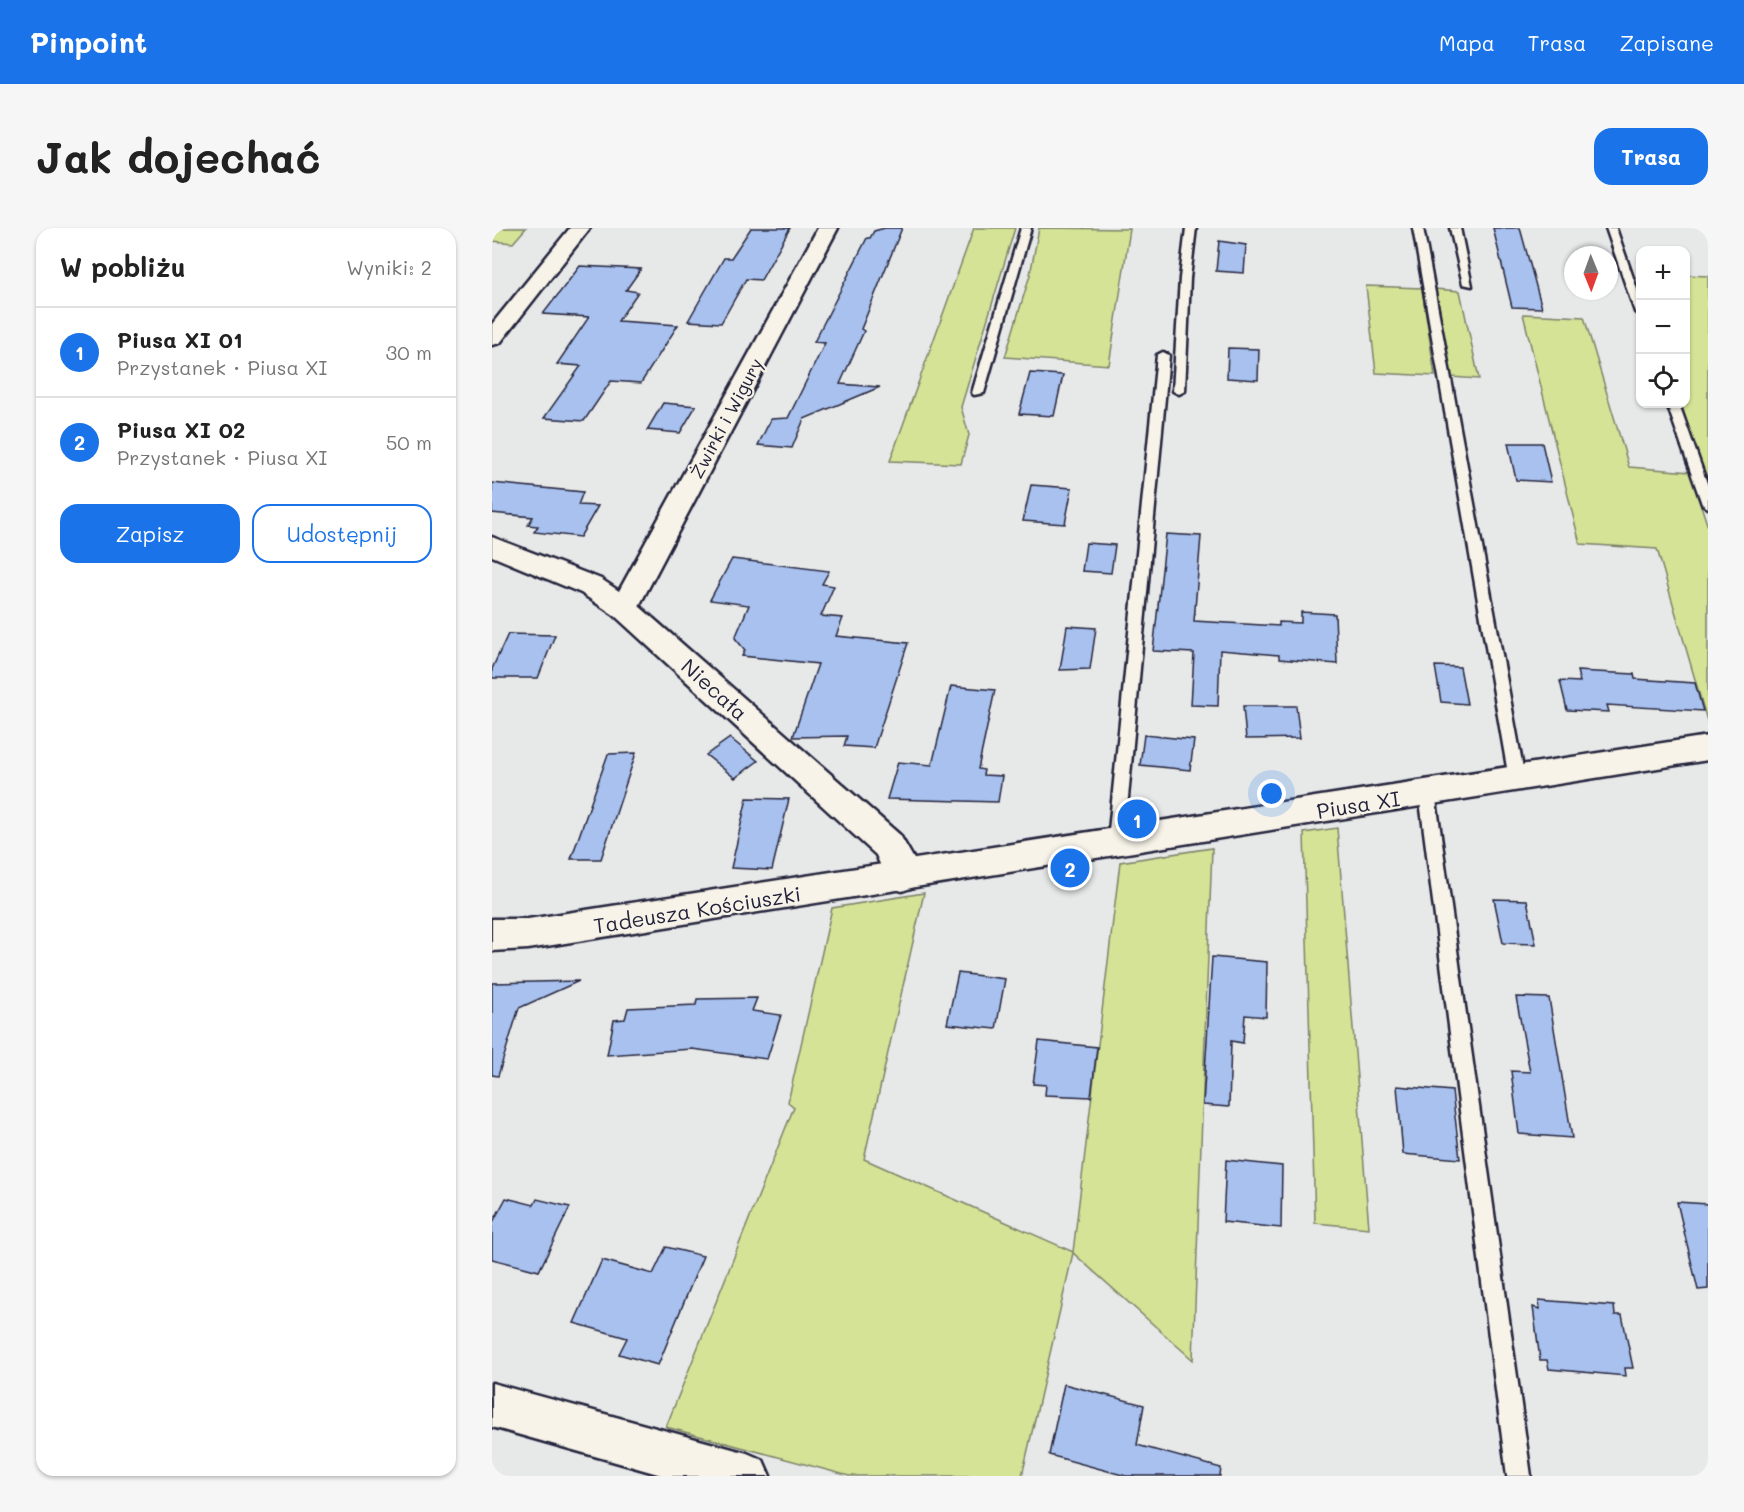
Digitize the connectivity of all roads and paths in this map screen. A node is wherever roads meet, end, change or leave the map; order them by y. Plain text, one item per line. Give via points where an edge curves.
1 (580, 228) edge
2 (828, 228) edge
3 (1026, 228) edge
4 (1191, 228) edge
5 (1418, 228) edge
6 (1455, 228) edge
7 (1611, 228) edge
8 (1468, 284) dead end
9 (1637, 300) edge
10 (492, 338) edge
11 (1163, 355) dead end
12 (1179, 391) dead end
13 (978, 393) dead end
14 (1674, 408) edge
15 (1708, 504) edge
16 (492, 546) edge
17 (624, 608) junction
18 (1708, 747) edge
19 (1517, 779) junction
20 (1427, 793) junction
21 (1116, 842) junction
22 (902, 877) junction
23 (492, 935) edge
24 (492, 1405) edge
25 (747, 1476) edge
26 (1519, 1476) edge

1 - 10 street
2 - 17 street, Żwirki i Wigury
3 - 13 lane
4 - 12 lane
5 - 19 lane
6 - 8 lane
7 - 9 lane
11 - 21 lane
14 - 15 lane
16 - 17 street, Niecała via 591,586
17 - 22 street, Niecała via 888,845
18 - 19 street, Piusa XI
19 - 20 street, Piusa XI
20 - 21 street, Piusa XI
20 - 26 lane
21 - 22 street, Piusa XI
22 - 23 street, Tadeusza Kościuszki via 528,934
24 - 25 street

